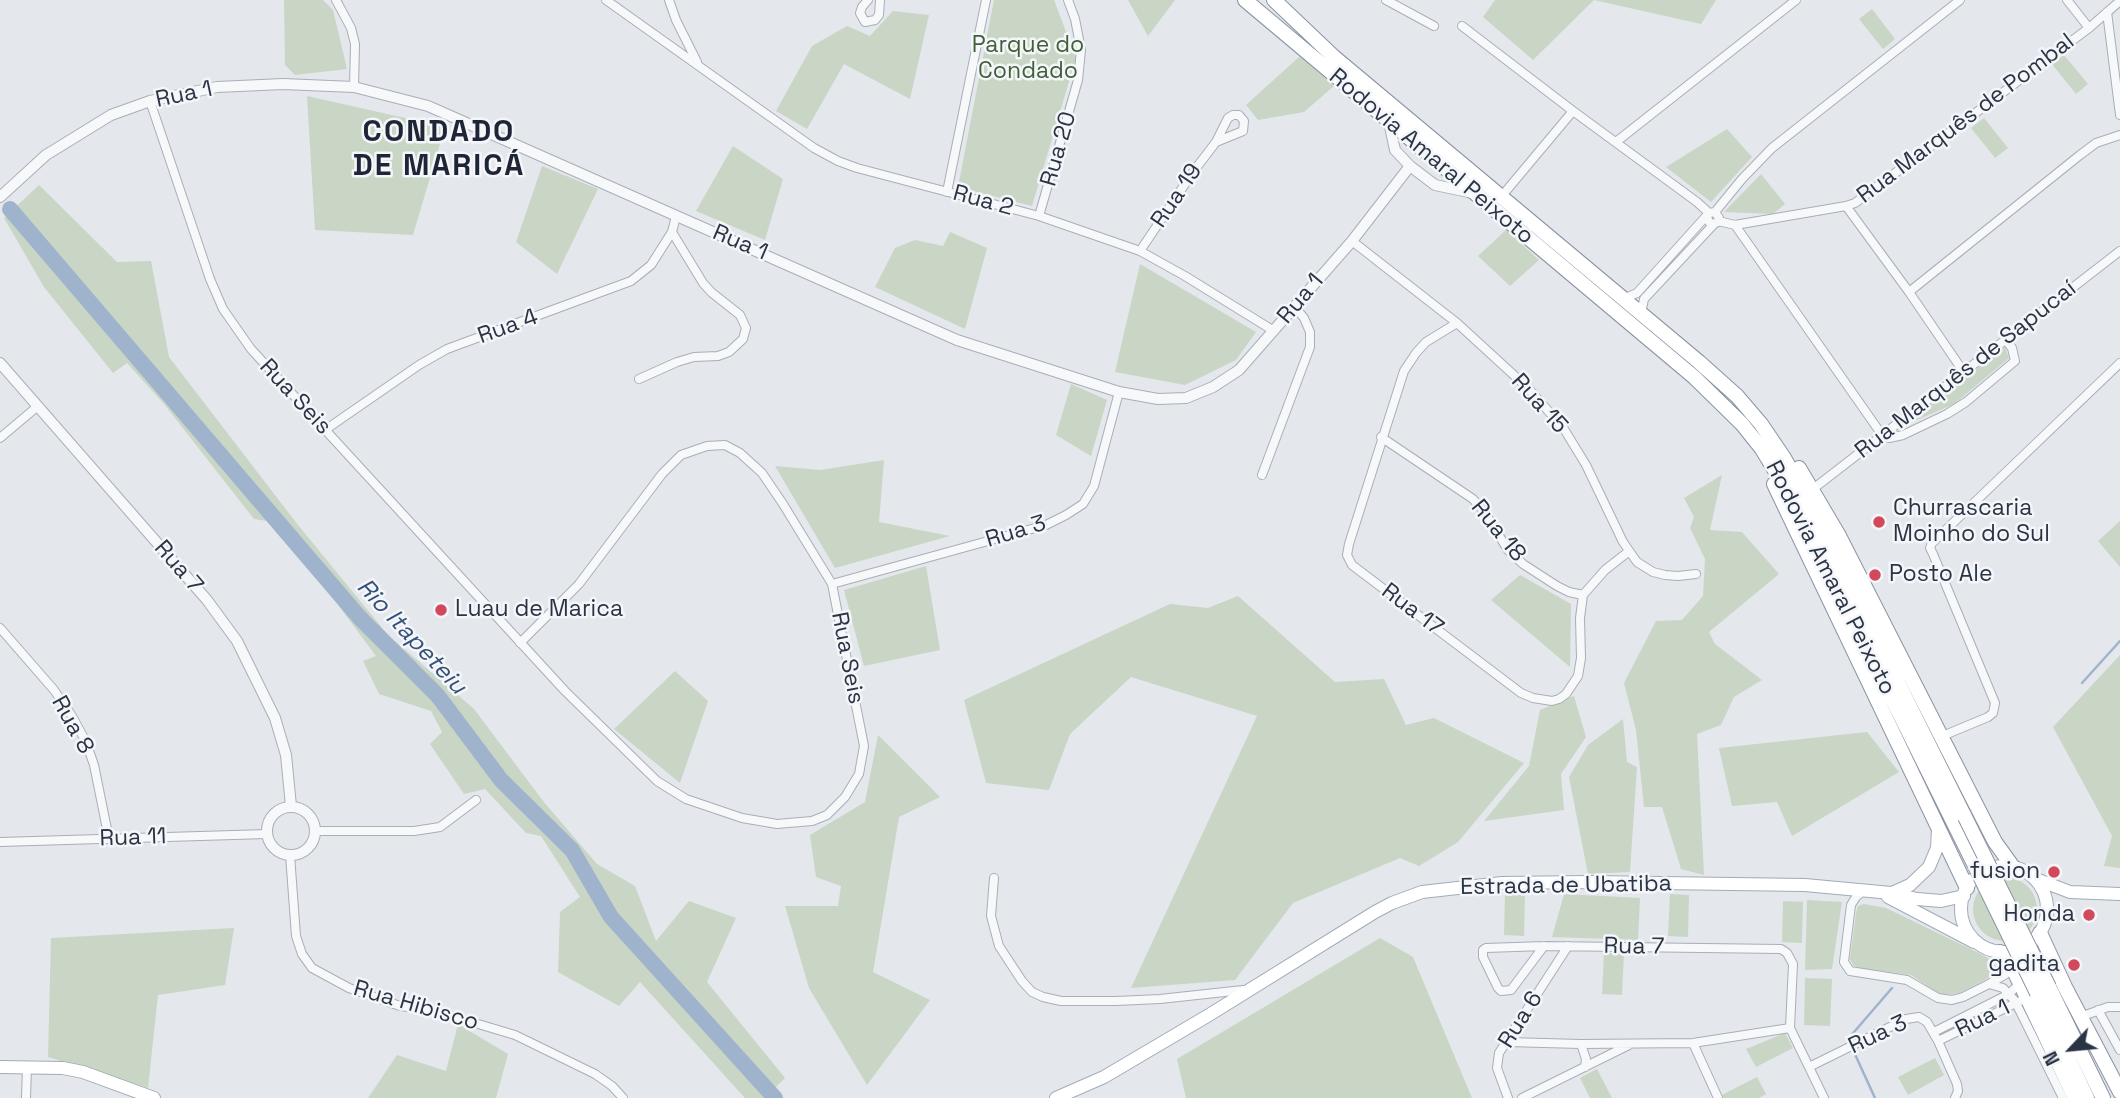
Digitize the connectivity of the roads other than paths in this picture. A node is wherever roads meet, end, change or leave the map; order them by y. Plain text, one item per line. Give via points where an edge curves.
1 (336, 0) edge
2 (606, 0) edge
3 (669, 0) edge
4 (868, 0) edge
5 (880, 0) edge
6 (986, 0) edge
7 (1068, 0) edge
8 (1245, 0) edge
9 (1274, 0) edge
10 (1386, 0) edge
11 (1796, 0) edge
12 (1960, 0) edge
13 (2067, 0) edge
14 (2120, 1) edge
15 (2107, 12) junction
16 (1434, 26) dead end
17 (1462, 26) dead end
18 (2089, 28) junction
19 (698, 64) junction
20 (354, 88) junction
21 (150, 101) junction
22 (1573, 111) junction
23 (2120, 115) edge
24 (1389, 122) junction
25 (2120, 135) edge
26 (1216, 142) dead end
27 (1616, 142) junction
28 (1410, 166) junction
29 (947, 192) junction
30 (1473, 193) junction
31 (0, 197) edge
32 (1500, 197) junction
33 (1846, 206) junction
34 (676, 216) junction
35 (1039, 216) junction
36 (1713, 217) junction
37 (1735, 225) junction
38 (672, 232) junction
39 (1352, 241) junction
40 (1140, 251) junction
41 (2120, 251) edge
42 (1909, 292) junction
43 (1623, 299) junction
44 (1294, 306) junction
45 (1641, 314) junction
46 (1457, 323) junction
47 (1274, 331) junction
48 (2005, 339) junction
49 (0, 363) edge
50 (2120, 363) edge
51 (1963, 371) junction
52 (639, 379) dead end
53 (1119, 392) junction
54 (38, 407) junction
55 (1742, 424) junction
56 (325, 430) junction
57 (1882, 435) junction
58 (1770, 436) junction
59 (1381, 437) junction
60 (0, 438) edge
61 (1262, 475) dead end
62 (1813, 489) junction
63 (1628, 552) junction
64 (1696, 574) dead end
65 (832, 584) junction
66 (1583, 595) junction
67 (0, 628) edge
68 (520, 643) junction
69 (1940, 737) junction
70 (476, 800) dead end
71 (291, 806) junction
72 (1959, 820) junction
73 (1938, 825) junction
74 (315, 831) junction
75 (267, 834) junction
76 (109, 839) junction
77 (0, 842) edge
78 (290, 855) junction
79 (2013, 867) junction
80 (2033, 877) junction
81 (994, 878) dead end
82 (1864, 890) junction
83 (1885, 892) junction
84 (1965, 892) junction
85 (2080, 894) junction
86 (2120, 894) edge
87 (2047, 916) junction
88 (2040, 933) junction
89 (1545, 946) junction
90 (1568, 946) junction
91 (1983, 947) junction
92 (2000, 952) junction
93 (2012, 967) junction
94 (2020, 983) junction
95 (1989, 985) junction
96 (1250, 989) junction
97 (2009, 994) junction
98 (2033, 996) junction
99 (2120, 1007) edge
100 (2098, 1010) junction
101 (2080, 1017) junction
102 (1516, 1027) junction
103 (1790, 1028) junction
104 (1936, 1037) junction
105 (1507, 1042) junction
106 (1526, 1042) junction
107 (1693, 1043) junction
108 (1581, 1044) junction
109 (1632, 1044) junction
110 (2120, 1049) edge
111 (0, 1067) edge
112 (27, 1067) junction
113 (1585, 1067) junction
114 (1809, 1067) junction
115 (2120, 1092) edge
116 (26, 1098) edge
117 (153, 1098) edge
118 (622, 1098) edge
119 (1056, 1098) edge
120 (1508, 1098) edge
121 (1522, 1098) edge
122 (1718, 1098) edge
123 (1824, 1098) edge
124 (1955, 1098) edge
125 (2063, 1098) edge
126 (2075, 1098) edge
127 (2087, 1098) edge
128 (2103, 1098) edge

1 - 20 street via 355,44
2 - 19 street, Rua 2
3 - 19 street, Rua 2
4 - 5 street via 860,13 865,22 879,15
6 - 29 street
7 - 35 street, Rua 20 via 1081,50 1079,80
8 - 24 highway, Rodovia Amaral Peixoto
9 - 32 highway, Rodovia Amaral Peixoto via 1334,57
10 - 16 street
11 - 27 street
12 - 36 street via 1772,148
13 - 18 street
14 - 15 street, Rua Marquês de Pombal
15 - 18 street, Rua Marquês de Pombal
15 - 23 street
17 - 22 street
18 - 33 street, Rua Marquês de Pombal via 1865,197
19 - 29 street, Rua 2 via 826,155
20 - 21 street, Rua 1 via 217,87
20 - 34 street, Rua 1 via 428,106
21 - 31 street, Rua 1 via 111,115 46,155
21 - 56 street, Rua Seis via 223,309 251,349
22 - 27 street
22 - 32 street
24 - 28 street via 1395,150
24 - 30 highway, Rodovia Amaral Peixoto
25 - 42 street via 2096,143
26 - 40 street, Rua 19
27 - 36 street
28 - 30 street via 1435,185
28 - 39 street, Rua 1
29 - 35 street, Rua 2
30 - 55 highway, Rodovia Amaral Peixoto via 1685,370
32 - 43 highway, Rodovia Amaral Peixoto
33 - 37 street, Rua Marquês de Pombal
33 - 42 street
34 - 38 street, Rua 4
34 - 53 street, Rua 1 via 957,340
35 - 40 street, Rua 2
36 - 37 street, Rua Marquês de Pombal
36 - 43 street via 1637,293
36 - 45 street via 1644,299
37 - 57 street
38 - 52 street via 703,283 740,315 746,328 743,339 729,352 677,362
38 - 56 street, Rua 4 via 651,265 631,281 447,349
39 - 44 street, Rua 1
39 - 46 street, Rua 15
40 - 47 street, Rua 2
41 - 48 street, Rua Marquês de Sapucaí
42 - 51 street
43 - 45 highway, Rodovia Amaral Peixoto
44 - 47 street, Rua 1
44 - 61 street via 1310,332 1310,347
45 - 58 highway, Rodovia Amaral Peixoto via 1737,396
46 - 59 street, Rua 17 via 1416,353 1404,371
46 - 63 street, Rua 15 via 1529,389 1564,429
47 - 53 street, Rua 1 via 1239,370 1186,398
48 - 51 street, Rua Marquês de Sapucaí
48 - 57 street via 2015,361 1973,396 1903,435
49 - 54 street, Rua 7
50 - 69 street via 1931,543 1995,703 1988,717
51 - 57 street, Rua Marquês de Sapucaí
53 - 65 street, Rua 3 via 1094,486 1083,504 1046,525
54 - 60 street
54 - 71 street, Rua 7 via 207,600 237,641 275,718 286,755
55 - 72 highway, Rodovia Amaral Peixoto via 1772,463 1800,514
55 - 73 highway
56 - 68 street, Rua Seis
57 - 62 street, Rua Marquês de Sapucaí
58 - 62 highway
58 - 72 highway, Rodovia Amaral Peixoto via 1818,520
59 - 66 street, Rua 18 via 1473,499 1523,564 1557,586
59 - 66 street, Rua 17 via 1348,549 1349,560 1358,570 1521,693 1544,701 1559,699 1578,676
62 - 69 highway
63 - 64 street, Rua 15 via 1653,572
63 - 66 street
65 - 68 street, Rua Seis via 762,473 740,453 725,446 707,446 681,455 579,584
65 - 68 street, Rua Seis via 864,746 859,774 845,797 827,815 812,821 777,824 742,818 686,799 657,781
67 - 76 street, Rua 8 via 54,690 86,742
69 - 79 highway
70 - 74 street via 440,827
71 - 74 street via 308,813
71 - 75 street via 273,815
72 - 98 highway, Rodovia Amaral Peixoto, bridge
73 - 83 main road via 1930,867 1910,885
73 - 84 highway
74 - 78 street via 306,850
75 - 76 street, Rua 11
75 - 78 street via 275,849
76 - 77 street, Rua 11
78 - 118 street, Rua Hibisco via 296,936 312,968 349,988 397,1005 515,1035 595,1074
79 - 80 main road
79 - 84 main road via 1983,872
80 - 85 main road
80 - 87 main road via 2043,889
81 - 96 street via 991,916 999,946 1031,992 1043,998 1138,1000
82 - 83 main road, Estrada de Ubatiba
82 - 95 street via 1851,905 1844,957 1848,970 1907,980 1948,1000
82 - 96 main road, Estrada de Ubatiba via 1589,882 1502,883 1422,892 1384,908
83 - 84 main road, Estrada de Ubatiba via 1941,901
83 - 91 main road, Estrada de Ubatiba
84 - 91 main road via 1961,912 1966,928
85 - 86 main road
85 - 87 main road via 2063,899
87 - 88 main road
88 - 92 main road via 2025,948
88 - 101 highway
89 - 89 street, Rua 7 via 1486,948 1483,957 1495,984 1507,991
89 - 90 street, Rua 7
90 - 102 street, Rua 6
90 - 103 street, Rua 7 via 1781,949 1793,964
91 - 92 main road
92 - 93 highway
93 - 94 highway
93 - 95 street
94 - 97 street, Rua 1
94 - 98 highway
95 - 97 street via 2000,986
96 - 119 main road, Estrada de Ubatiba via 1104,1077
97 - 98 street
97 - 104 street, Rua 1
98 - 104 street, Rua 1
98 - 125 street
98 - 126 highway
98 - 127 highway, Rodovia Amaral Peixoto
98 - 128 highway, Rodovia Amaral Peixoto
99 - 100 street
100 - 101 street
100 - 110 street
101 - 115 highway
102 - 105 street, Rua 6
102 - 106 street
103 - 107 street
103 - 114 street
104 - 114 street, Rua 3 via 1927,1022 1913,1017
104 - 124 street via 1957,1084
105 - 106 street
105 - 120 street, Rua 6 via 1499,1053 1497,1068
106 - 108 street
107 - 109 street
107 - 122 street
108 - 109 street
108 - 113 street
109 - 113 street
111 - 112 main road
112 - 116 street
112 - 117 main road via 83,1072
113 - 121 street
114 - 123 street

